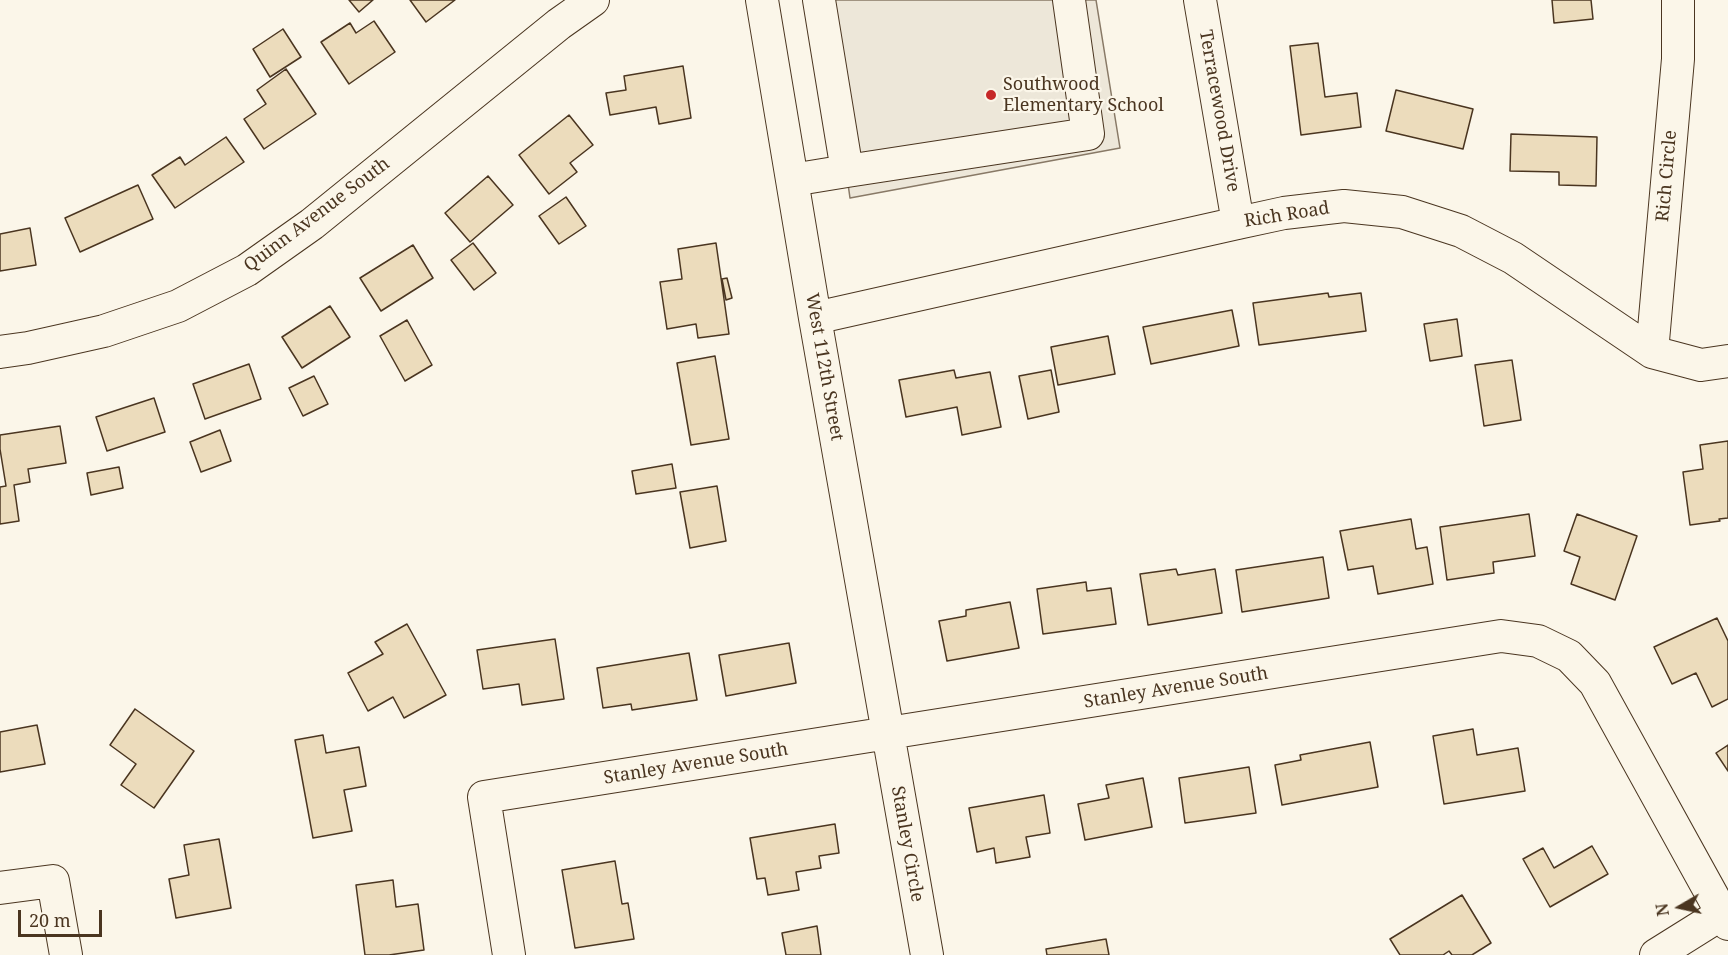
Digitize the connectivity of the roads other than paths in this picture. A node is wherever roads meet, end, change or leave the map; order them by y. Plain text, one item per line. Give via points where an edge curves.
1 (593, 0) edge
2 (762, 0) edge
3 (819, 0) edge
4 (1069, 0) edge
5 (1200, 0) edge
6 (1678, 0) edge
7 (847, 171) junction
8 (792, 180) junction
9 (1238, 223) junction
10 (815, 318) junction
11 (0, 352) edge
12 (1652, 352) junction
13 (1728, 361) edge
14 (888, 733) junction
15 (0, 888) edge
16 (1726, 916) edge
17 (66, 955) edge
18 (509, 955) edge
19 (927, 955) edge
20 (1656, 955) edge

1 - 11 street, Quinn Avenue South via 312,224 248,270 178,306 104,331
2 - 8 street, West 112th Street
3 - 7 street
4 - 7 street via 1088,134
5 - 9 street, Terracewood Drive
6 - 12 street, Rich Circle via 1677,58
7 - 8 street
8 - 10 street, West 112th Street
9 - 10 street, Rich Road
9 - 12 street, Rich Road via 1344,206 1402,212 1461,231 1513,258
10 - 14 street, West 112th Street
12 - 13 street, Rich Road via 1701,365
14 - 16 street, Stanley Avenue South via 1501,636 1538,641 1569,656 1595,683
14 - 18 street, Stanley Avenue South via 484,797
14 - 19 street, Stanley Circle
15 - 17 street via 53,881
16 - 20 street

